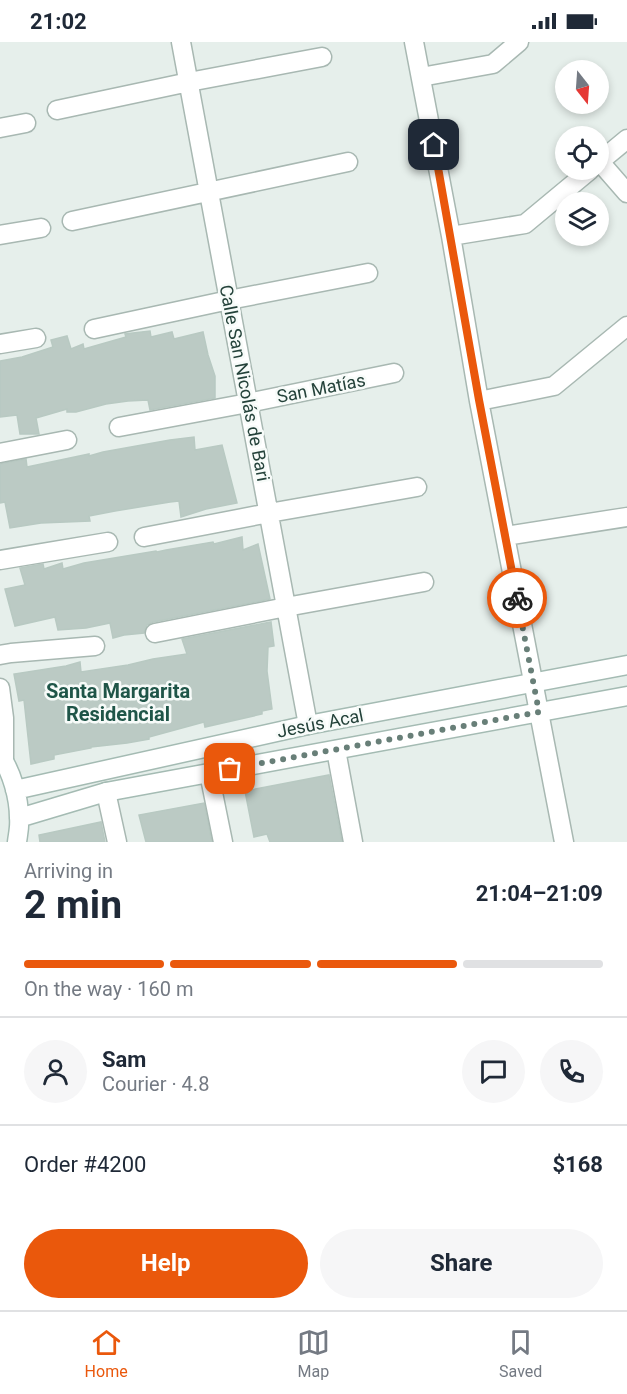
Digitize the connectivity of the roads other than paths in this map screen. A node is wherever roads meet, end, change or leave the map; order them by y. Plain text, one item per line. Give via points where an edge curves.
1 (181, 42) edge
2 (414, 42) edge
3 (519, 42) edge
4 (322, 57) dead end
5 (421, 77) junction
6 (189, 82) junction
7 (57, 110) dead end
8 (26, 123) dead end
9 (0, 128) edge
10 (627, 139) edge
11 (609, 154) edge
12 (348, 162) dead end
13 (609, 177) edge
14 (578, 180) edge
15 (209, 192) junction
16 (627, 193) edge
17 (72, 221) dead end
18 (41, 228) dead end
19 (0, 236) edge
20 (451, 236) junction
21 (368, 273) dead end
22 (229, 300) junction
23 (627, 326) edge
24 (94, 329) dead end
25 (36, 338) dead end
26 (0, 344) edge
27 (394, 373) dead end
28 (479, 400) junction
29 (248, 403) junction
30 (119, 427) dead end
31 (67, 440) dead end
32 (0, 453) edge
33 (417, 487) dead end
34 (269, 513) junction
35 (627, 517) edge
36 (505, 536) junction
37 (144, 537) dead end
38 (108, 542) dead end
39 (0, 560) edge
40 (424, 582) dead end
41 (286, 607) junction
42 (155, 633) dead end
43 (95, 646) dead end
44 (0, 655) edge
45 (627, 666) edge
46 (533, 683) junction
47 (0, 688) edge
48 (627, 696) edge
49 (539, 712) junction
50 (308, 725) junction
51 (336, 750) junction
52 (2, 758) edge
53 (209, 773) junction
54 (15, 790) junction
55 (106, 792) junction
56 (20, 818) junction
57 (18, 842) edge
58 (117, 842) edge
59 (223, 842) edge
60 (353, 842) edge
61 (564, 842) edge

1 - 6 street, Calle San Nicolás de Bari
2 - 5 street
3 - 5 street via 493,64
4 - 6 street
5 - 20 street
6 - 7 street
6 - 15 street, Calle San Nicolás de Bari
8 - 9 street
10 - 11 street
12 - 15 street
13 - 16 street
14 - 20 street via 525,224
15 - 17 street
15 - 22 street, Calle San Nicolás de Bari
18 - 19 street
20 - 28 street
21 - 22 street
22 - 24 street
22 - 29 street, Calle San Nicolás de Bari
23 - 28 street via 554,386
25 - 26 street
27 - 29 street, San Matías
28 - 36 street
29 - 30 street, San Matías
29 - 34 street, Calle San Nicolás de Bari
31 - 32 street
33 - 34 street
34 - 37 street
34 - 41 street, Calle San Nicolás de Bari
35 - 36 street
36 - 46 street
38 - 39 street
40 - 41 street
41 - 42 street
41 - 50 street, Calle San Nicolás de Bari
43 - 44 street
45 - 46 street, Jesús Acal
46 - 49 street
46 - 50 street, Jesús Acal
47 - 52 street via 4,718
48 - 49 street, Jesús Acal
49 - 51 street, Jesús Acal
49 - 61 street
50 - 54 street, Jesús Acal
51 - 53 street, Jesús Acal
51 - 60 street
52 - 54 street
53 - 55 street, Jesús Acal
53 - 59 street
54 - 56 street
55 - 56 street, Jesús Acal
55 - 58 street
56 - 57 street

